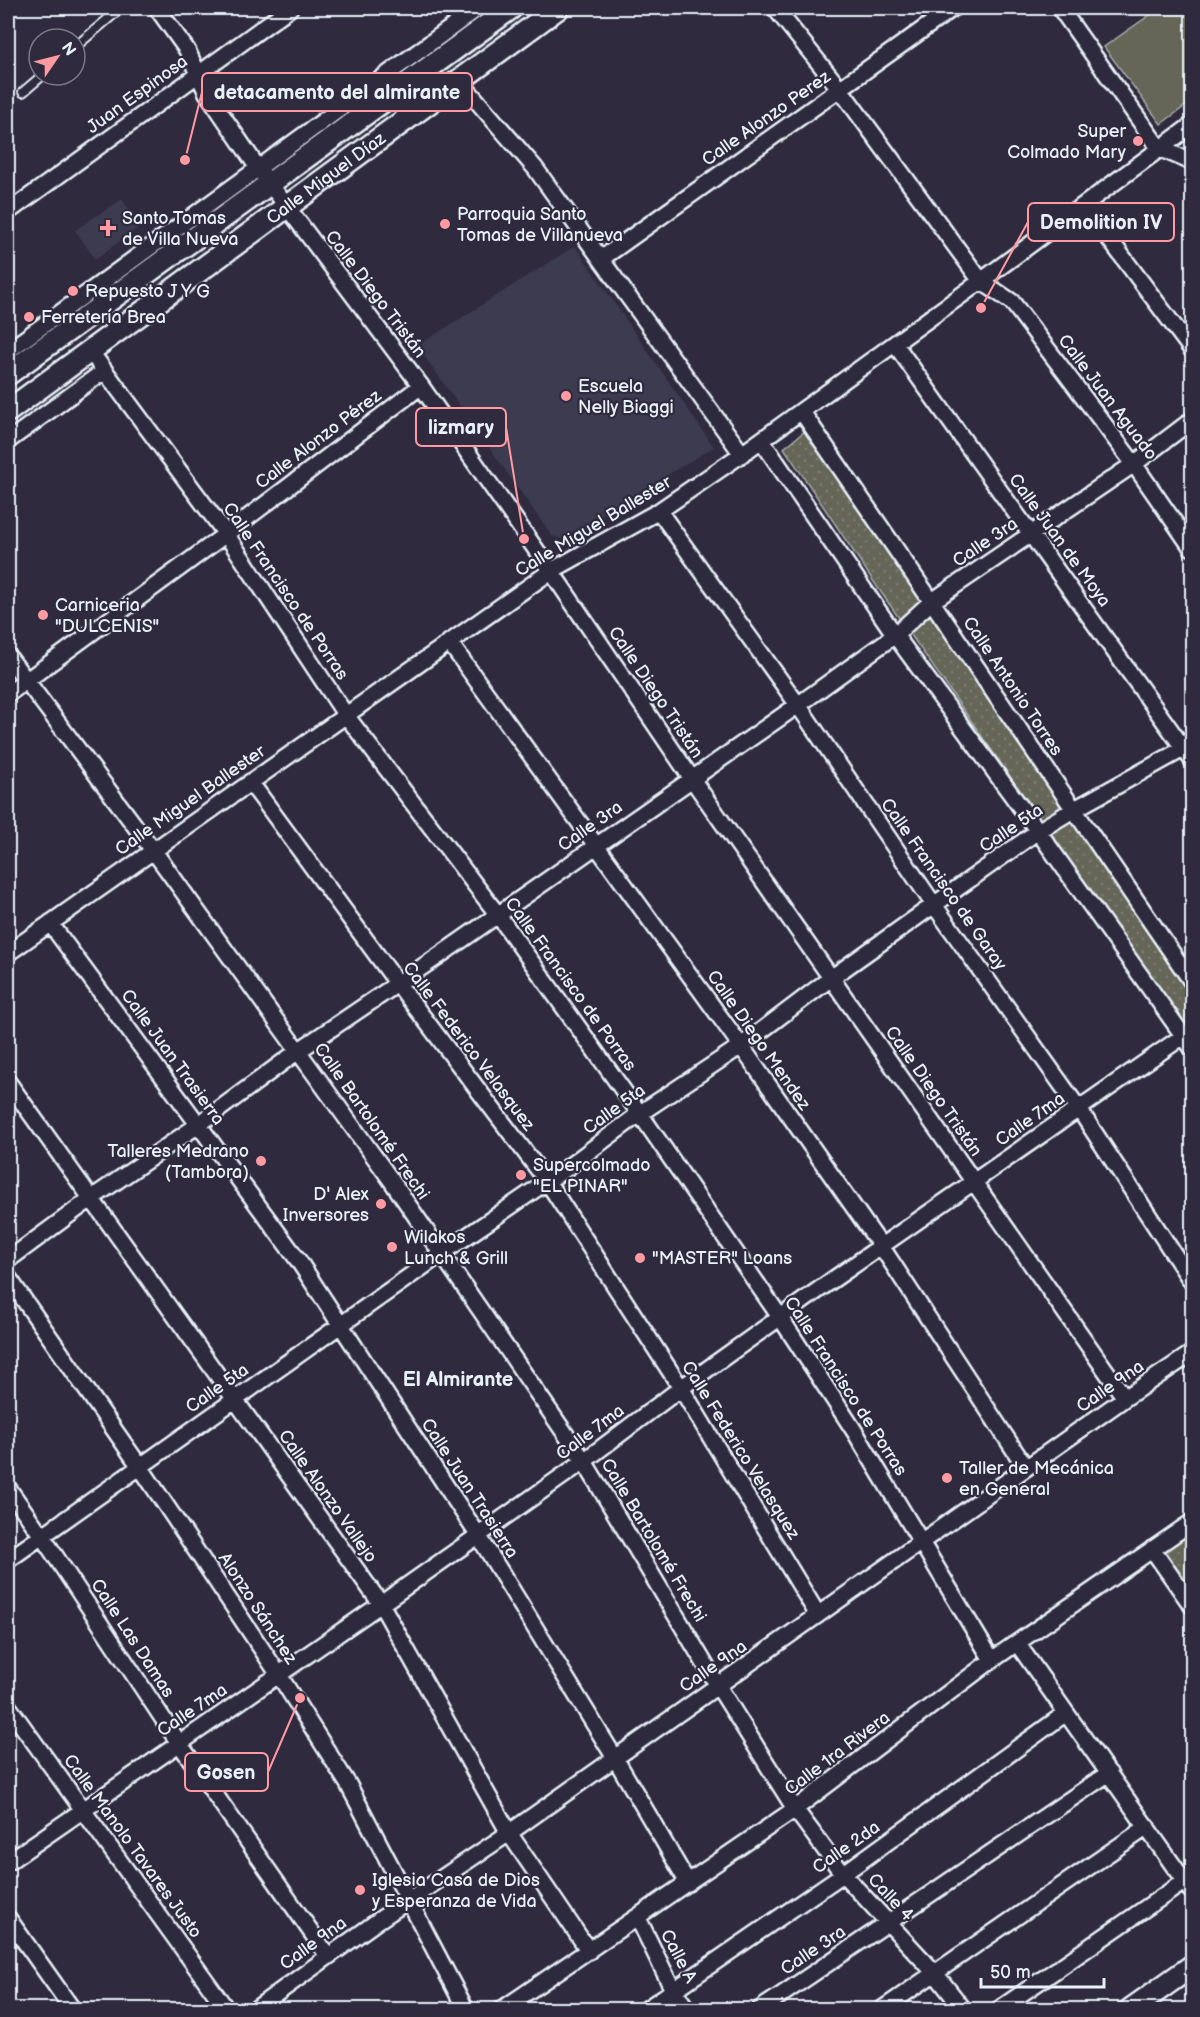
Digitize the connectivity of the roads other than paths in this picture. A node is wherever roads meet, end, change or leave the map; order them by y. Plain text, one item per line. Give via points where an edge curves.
1 (121, 8) edge
2 (157, 8) edge
3 (290, 8) edge
4 (478, 8) edge
5 (511, 8) edge
6 (558, 8) edge
7 (775, 8) edge
8 (953, 8) edge
9 (1060, 8) edge
10 (87, 37) edge
11 (198, 74) junction
12 (459, 80) junction
13 (29, 87) edge
14 (840, 89) junction
15 (23, 92) dead end
16 (1192, 125) edge
17 (1159, 148) junction
18 (1192, 162) edge
19 (264, 175) junction
20 (1084, 205) junction
21 (287, 206) junction
22 (8, 212) edge
23 (601, 259) junction
24 (981, 281) junction
25 (895, 344) junction
26 (1192, 350) edge
27 (8, 351) edge
28 (90, 351) junction
29 (104, 372) junction
30 (8, 374) edge
31 (421, 386) junction
32 (8, 411) edge
33 (802, 412) junction
34 (1192, 420) edge
35 (8, 441) edge
36 (762, 441) junction
37 (742, 454) junction
38 (1134, 464) junction
39 (659, 511) junction
40 (226, 534) junction
41 (1031, 534) junction
42 (1192, 548) edge
43 (551, 571) junction
44 (932, 602) junction
45 (895, 635) junction
46 (449, 642) junction
47 (8, 658) edge
48 (25, 681) junction
49 (8, 694) edge
50 (798, 705) junction
51 (345, 714) junction
52 (1190, 751) edge
53 (692, 779) junction
54 (250, 782) junction
55 (1073, 810) junction
56 (1038, 831) junction
57 (596, 846) junction
58 (153, 850) junction
59 (934, 905) junction
60 (498, 915) junction
61 (50, 923) junction
62 (8, 953) edge
63 (831, 978) junction
64 (1192, 982) edge
65 (398, 984) junction
66 (1188, 1032) edge
67 (741, 1046) junction
68 (1192, 1048) edge
69 (298, 1051) junction
70 (8, 1082) edge
71 (1079, 1109) junction
72 (639, 1114) junction
73 (198, 1125) junction
74 (547, 1181) junction
75 (974, 1182) junction
76 (92, 1198) junction
77 (881, 1246) junction
78 (441, 1254) junction
79 (8, 1260) edge
80 (8, 1277) edge
81 (1192, 1282) edge
82 (780, 1317) junction
83 (340, 1325) junction
84 (1192, 1353) edge
85 (681, 1388) junction
86 (1125, 1398) junction
87 (235, 1399) junction
88 (584, 1461) junction
89 (140, 1466) junction
90 (1026, 1468) junction
91 (8, 1488) edge
92 (1192, 1522) edge
93 (478, 1534) junction
94 (42, 1536) junction
95 (921, 1542) junction
96 (1152, 1549) junction
97 (8, 1560) edge
98 (381, 1604) junction
99 (1192, 1606) edge
100 (819, 1615) junction
101 (1017, 1643) junction
102 (992, 1660) junction
103 (279, 1675) junction
104 (718, 1686) junction
105 (8, 1706) edge
106 (1066, 1713) junction
107 (178, 1743) junction
108 (615, 1758) junction
109 (1109, 1773) junction
110 (795, 1809) junction
111 (82, 1810) junction
112 (1147, 1827) junction
113 (509, 1833) junction
114 (8, 1862) edge
115 (843, 1874) junction
116 (688, 1883) junction
117 (1189, 1887) edge
118 (408, 1900) junction
119 (8, 1918) edge
120 (638, 1918) junction
121 (888, 1923) junction
122 (588, 1951) junction
123 (328, 1956) junction
124 (1192, 1966) edge
125 (934, 1972) junction
126 (673, 1990) junction
127 (73, 2010) edge
128 (228, 2010) edge
129 (255, 2010) edge
130 (466, 2010) edge
131 (501, 2010) edge
132 (645, 2010) edge
133 (688, 2010) edge
134 (759, 2010) edge
135 (881, 2010) edge
136 (964, 2010) edge
137 (998, 2010) edge
138 (1130, 2010) edge

1 - 10 lane
2 - 11 street, Calle Diego Tristán via 187,50
3 - 11 street, Juan Espinosa
4 - 19 street, Calle Miguel Díaz
5 - 19 street, Calle Miguel Díaz
6 - 12 street, Calle Miguel Díaz
7 - 14 street, Calle Juan Aguado
8 - 14 street, Calle Alonzo Perez
9 - 17 street
11 - 19 street, Calle Diego Tristán
11 - 22 street, Juan Espinosa
12 - 21 street, Calle Miguel Díaz
12 - 23 street via 535,168
13 - 15 lane
14 - 23 street, Calle Alonzo Perez
14 - 24 street, Calle Juan Aguado
16 - 17 street, Calle Miguel Ballester
17 - 18 street
17 - 20 street, Calle Miguel Ballester
19 - 21 street, Calle Diego Tristán
19 - 27 street, Calle Miguel Díaz
19 - 30 street, Calle Miguel Díaz
20 - 24 street, Calle Miguel Ballester
20 - 26 street
21 - 28 street, Calle Miguel Díaz
21 - 31 street, Calle Diego Tristán
23 - 37 street
24 - 25 street, Calle Miguel Ballester
24 - 38 street, Calle Juan Aguado via 1012,302
25 - 33 street, Calle Miguel Ballester
25 - 41 street, Calle Juan de Moya
28 - 29 street, Calle Francisco de Porras
28 - 32 street, Calle Miguel Díaz
29 - 35 street
29 - 40 street, Calle Francisco de Porras
31 - 40 street, Calle Alonzo Pérez
31 - 43 street, Calle Diego Tristán
33 - 36 street, Calle Miguel Ballester
33 - 44 street, Calle Antonio Torres
34 - 38 street, Calle 3ra
36 - 37 street, Calle Miguel Ballester
36 - 45 street
37 - 39 street, Calle Miguel Ballester
38 - 41 street, Calle 3ra
38 - 42 street, Calle Juan Aguado
39 - 43 street, Calle Miguel Ballester
39 - 50 street, Calle Francisco de Garay
40 - 48 street, Calle Alonzo Pérez
40 - 51 street, Calle Francisco de Porras
41 - 44 street, Calle 3ra
41 - 52 street, Calle Juan de Moya
43 - 46 street, Calle Miguel Ballester
43 - 53 street, Calle Diego Tristán
44 - 45 street, Calle 3ra
44 - 55 street, Calle Antonio Torres
45 - 50 street, Calle 3ra
45 - 56 street
46 - 51 street, Calle Miguel Ballester
46 - 57 street, Calle Diego Mendez
47 - 48 street, Calle Bartolomé Frechi
48 - 49 street, Calle Alonzo Pérez
48 - 58 street, Calle Bartolomé Frechi
50 - 53 street, Calle 3ra
50 - 59 street, Calle Francisco de Garay
51 - 54 street, Calle Miguel Ballester
51 - 60 street, Calle Francisco de Porras
52 - 55 street, Calle 5ta
53 - 57 street, Calle 3ra
53 - 63 street, Calle Diego Tristán
54 - 58 street, Calle Miguel Ballester
54 - 65 street, Calle Federico Velasquez
55 - 56 street, Calle 5ta
55 - 64 street, Calle Antonio Torres
56 - 59 street, Calle 5ta
56 - 66 street
57 - 60 street, Calle 3ra
57 - 67 street, Calle Diego Mendez
58 - 61 street, Calle Miguel Ballester
58 - 69 street, Calle Bartolomé Frechi
59 - 63 street, Calle 5ta
59 - 71 street, Calle Francisco de Garay
60 - 65 street, Calle 3ra
60 - 72 street, Calle Francisco de Porras
61 - 62 street, Calle Miguel Ballester
61 - 73 street, Calle Juan Trasierra
63 - 67 street, Calle 5ta
63 - 75 street, Calle Diego Tristán
65 - 69 street, Calle 3ra
65 - 74 street, Calle Federico Velasquez
66 - 68 street
66 - 71 street, Calle 7ma
67 - 72 street, Calle 5ta
67 - 77 street, Calle Diego Mendez
69 - 73 street, Calle 3ra
69 - 78 street, Calle Bartolomé Frechi
70 - 76 street, Calle Alonzo Vallejo
71 - 75 street, Calle 7ma
71 - 81 street, Calle Francisco de Garay
72 - 74 street, Calle 5ta
72 - 82 street, Calle Francisco de Porras
73 - 76 street, Calle 3ra
73 - 83 street, Calle Juan Trasierra via 298,1260
74 - 78 street, Calle 5ta
74 - 85 street, Calle Federico Velasquez
75 - 77 street, Calle 7ma
75 - 86 street, Calle Diego Tristán
76 - 79 street, Calle 3ra
76 - 87 street, Calle Alonzo Vallejo
77 - 82 street, Calle 7ma
77 - 90 street, Calle Diego Mendez
78 - 83 street, Calle 5ta
78 - 88 street, Calle Bartolomé Frechi
80 - 89 street, Alonzo Sánchez
82 - 85 street, Calle 7ma
82 - 95 street, Calle Francisco de Porras
83 - 87 street, Calle 5ta
83 - 93 street, Calle Juan Trasierra
84 - 86 street, Calle 9na
85 - 88 street, Calle 7ma
85 - 100 street, Calle Federico Velasquez
86 - 90 street, Calle 9na
87 - 89 street, Calle 5ta
87 - 98 street, Calle Alonzo Vallejo
88 - 93 street, Calle 7ma
88 - 104 street, Calle Bartolomé Frechi
89 - 94 street, Calle 5ta
89 - 103 street, Alonzo Sánchez
90 - 95 street, Calle 9na
91 - 94 street, Calle Las Damas
92 - 96 street, Calle 1ra Rivera
93 - 98 street, Calle 7ma
93 - 108 street, Calle Juan Trasierra
94 - 97 street, Calle 5ta
94 - 107 street, Calle Las Damas
95 - 100 street, Calle 9na
95 - 102 street, Calle Francisco de Porras
96 - 99 street
96 - 101 street, Calle 1ra Rivera
98 - 103 street, Calle 7ma
98 - 113 street, Calle Alonzo Vallejo
100 - 104 street, Calle 9na
101 - 102 street, Calle 1ra Rivera
101 - 106 street
102 - 110 street, Calle 1ra Rivera
103 - 107 street, Calle 7ma
103 - 118 street, Alonzo Sánchez via 348,1784
104 - 108 street, Calle 9na
104 - 110 street, Calle 4
105 - 111 street, Calle Manolo Tavares Justo
106 - 109 street
106 - 115 street, Calle 2da
107 - 111 street, Calle 7ma
107 - 123 street, Calle Las Damas
108 - 113 street, Calle 9na
108 - 116 street, Calle Juan Trasierra
109 - 112 street
109 - 121 street, Calle 3ra
110 - 115 street, Calle 4
110 - 116 street, Calle 1ra Rivera
111 - 114 street, Calle 7ma
111 - 128 street, Calle Manolo Tavares Justo
112 - 117 street
112 - 125 street
113 - 118 street, Calle 9na
113 - 122 street, Calle Alonzo Vallejo
115 - 121 street, Calle 4
115 - 126 street, Calle 2da
116 - 120 street, Calle 1ra Rivera
117 - 137 street
118 - 123 street, Calle 9na
118 - 130 street, Alonzo Sánchez
119 - 127 street
120 - 122 street, Calle 1ra Rivera
120 - 126 street, Calle A
121 - 125 street, Calle 4
121 - 134 street, Calle 3ra
122 - 131 street, Calle 1ra Rivera
123 - 129 street, Calle 9na
124 - 138 street
125 - 135 street
125 - 136 street, Calle 4
126 - 132 street, Calle 2da
126 - 133 street, Calle A

